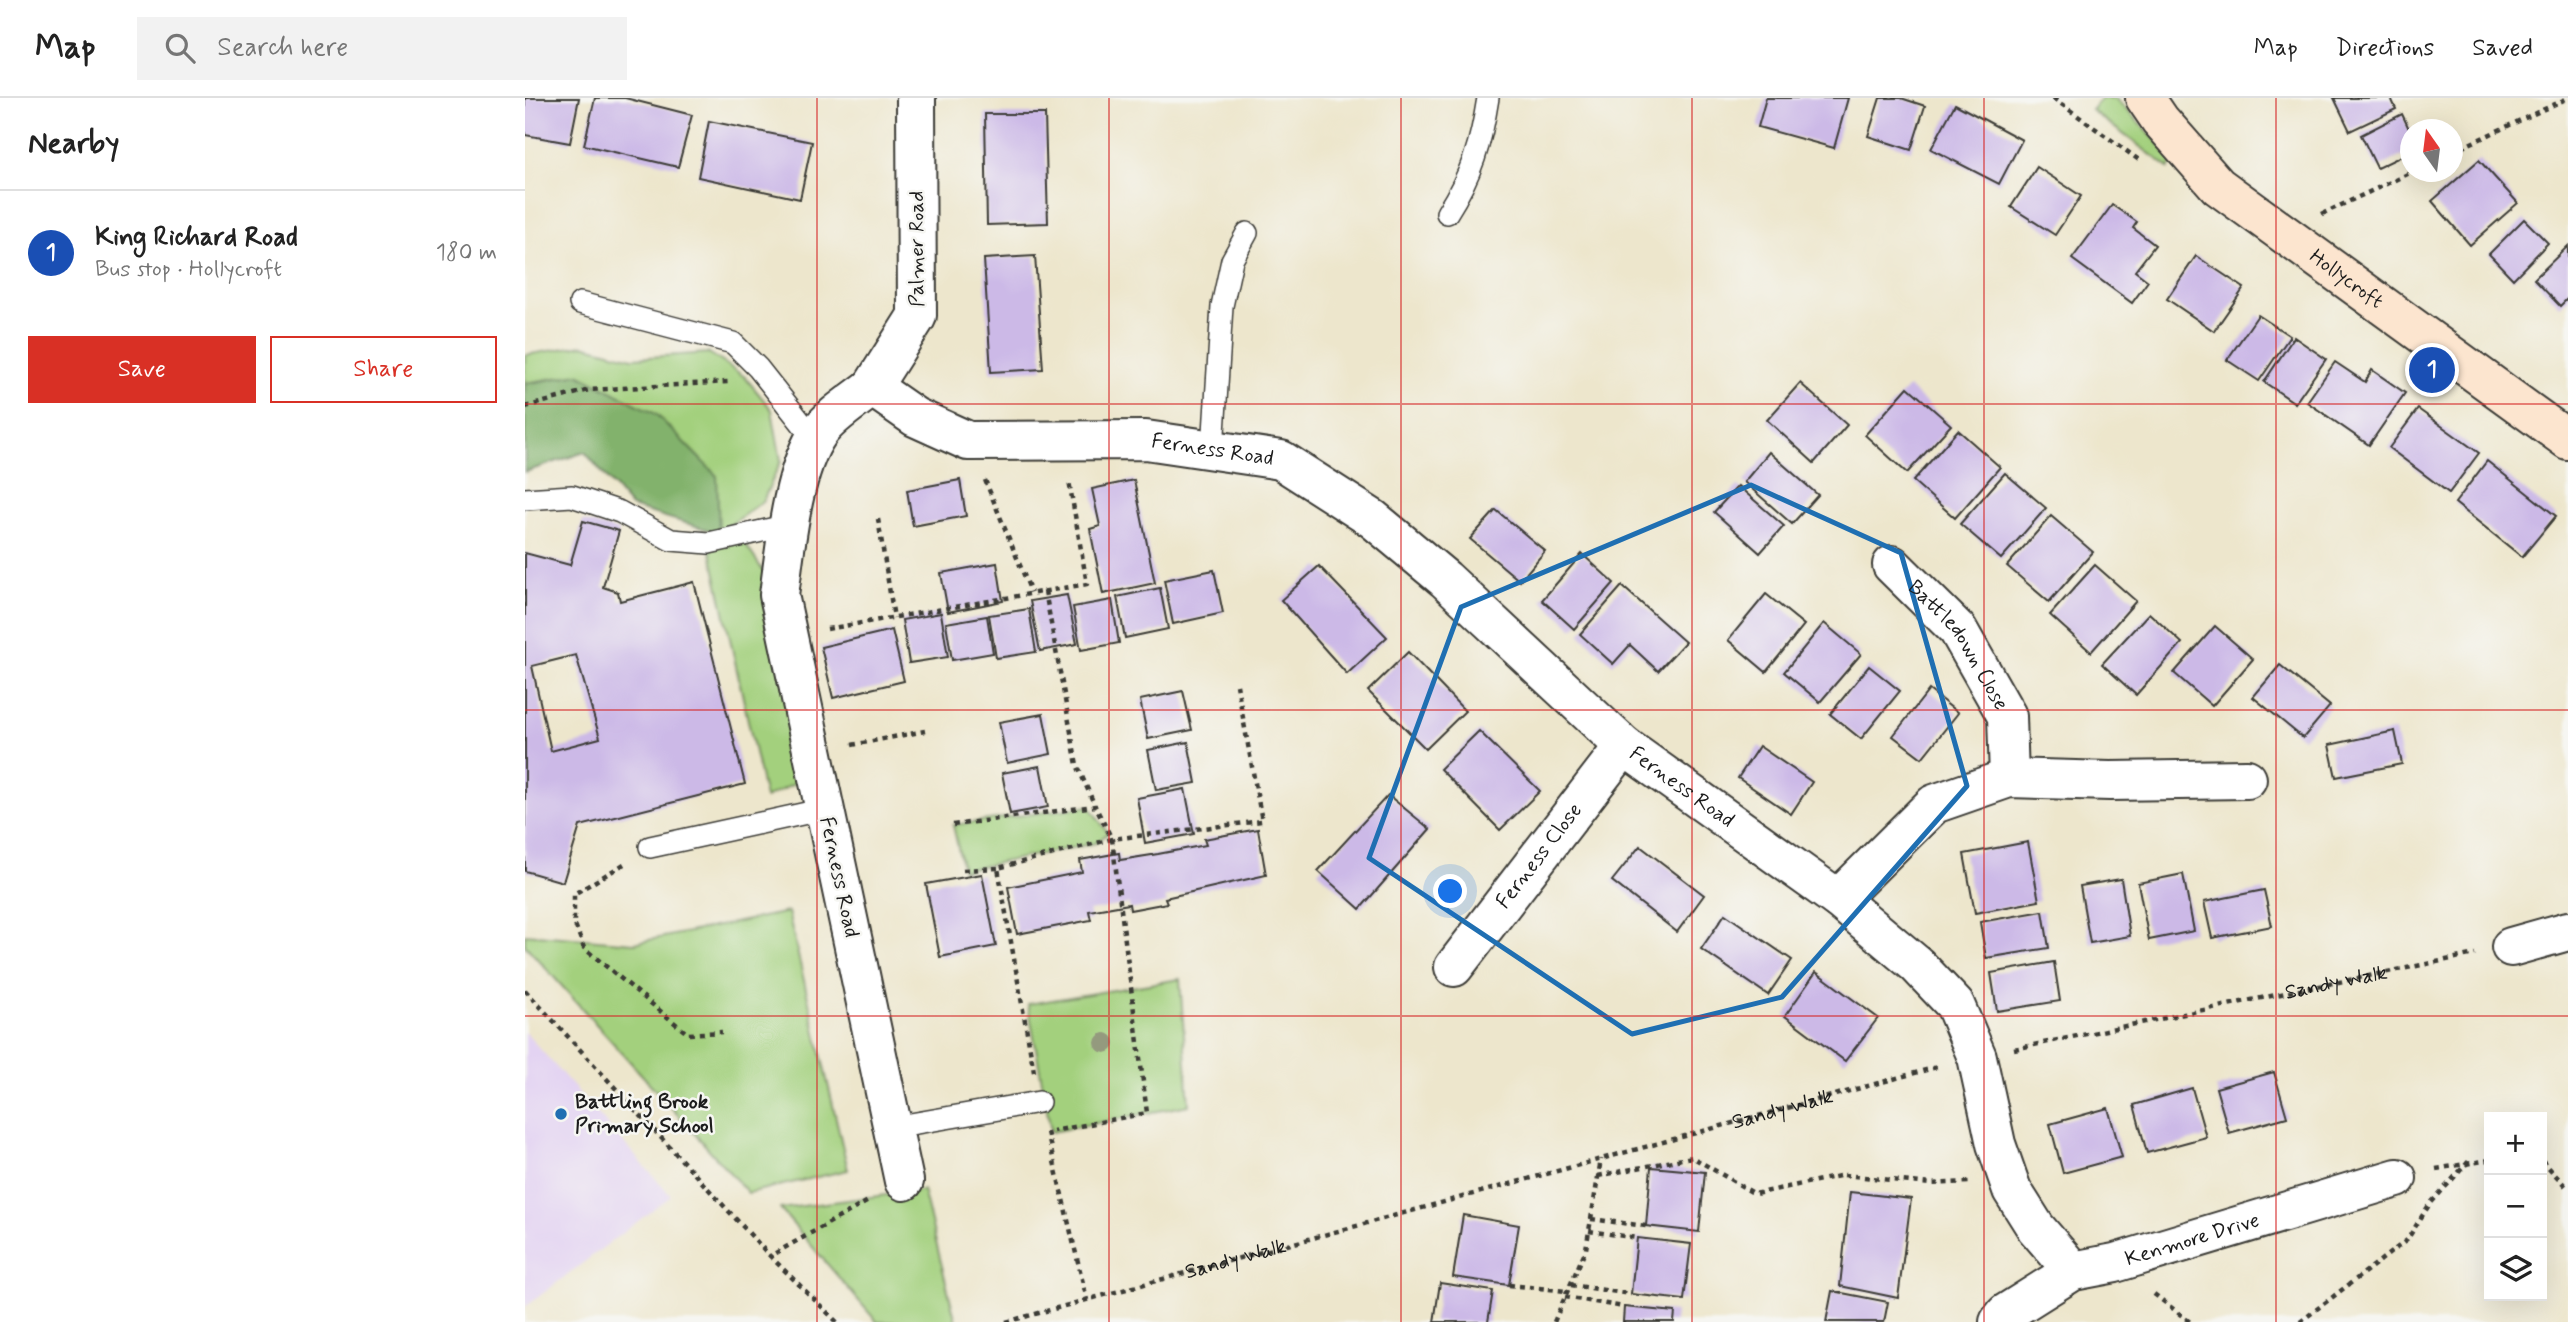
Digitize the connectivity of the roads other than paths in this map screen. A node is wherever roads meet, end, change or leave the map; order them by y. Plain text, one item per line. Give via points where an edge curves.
1 (916, 98) edge
2 (1488, 98) edge
3 (2145, 98) edge
4 (1447, 213) dead end
5 (1247, 233) dead end
6 (580, 303) dead end
7 (872, 387) junction
8 (815, 440) junction
9 (2568, 440) edge
10 (1213, 449) junction
11 (525, 499) edge
12 (789, 525) junction
13 (1892, 565) dead end
14 (1624, 746) junction
15 (2009, 778) junction
16 (2247, 779) dead end
17 (825, 809) junction
18 (650, 848) road end
19 (1837, 899) junction
20 (2568, 931) edge
21 (2511, 947) road end
22 (1454, 967) dead end
23 (1039, 1102) road end
24 (893, 1128) junction
25 (2397, 1178) road end
26 (904, 1181) road end
27 (2073, 1270) junction
28 (1999, 1322) edge

1 - 7 street, Palmer Road via 918,316
2 - 4 lane via 1481,142 1465,185
3 - 9 street, Hollycroft via 2218,186
5 - 10 lane via 1232,260 1222,306
6 - 8 lane via 733,342
7 - 8 street, Ferness Road
7 - 10 street, Ferness Road via 915,417 968,441 1146,440
8 - 12 street, Ferness Road via 802,469
10 - 14 street, Ferness Road via 1281,460 1373,519 1445,579
11 - 12 lane via 572,496 620,512 671,540 709,543
12 - 17 street, Ferness Road via 779,595
13 - 15 street, Battledown Close via 1958,630 2007,716
14 - 19 street, Ferness Road
14 - 22 street, Ferness Close
15 - 16 street
15 - 19 street via 1934,804
17 - 18 lane
17 - 24 street, Ferness Road
19 - 27 street, Ferness Road via 1917,965 1955,1005 1977,1057 2008,1180 2036,1228
20 - 21 street
23 - 24 lane
24 - 26 street, Ferness Road
25 - 27 street, Kenmore Drive via 2115,1263
27 - 28 street, Kenmore Drive

